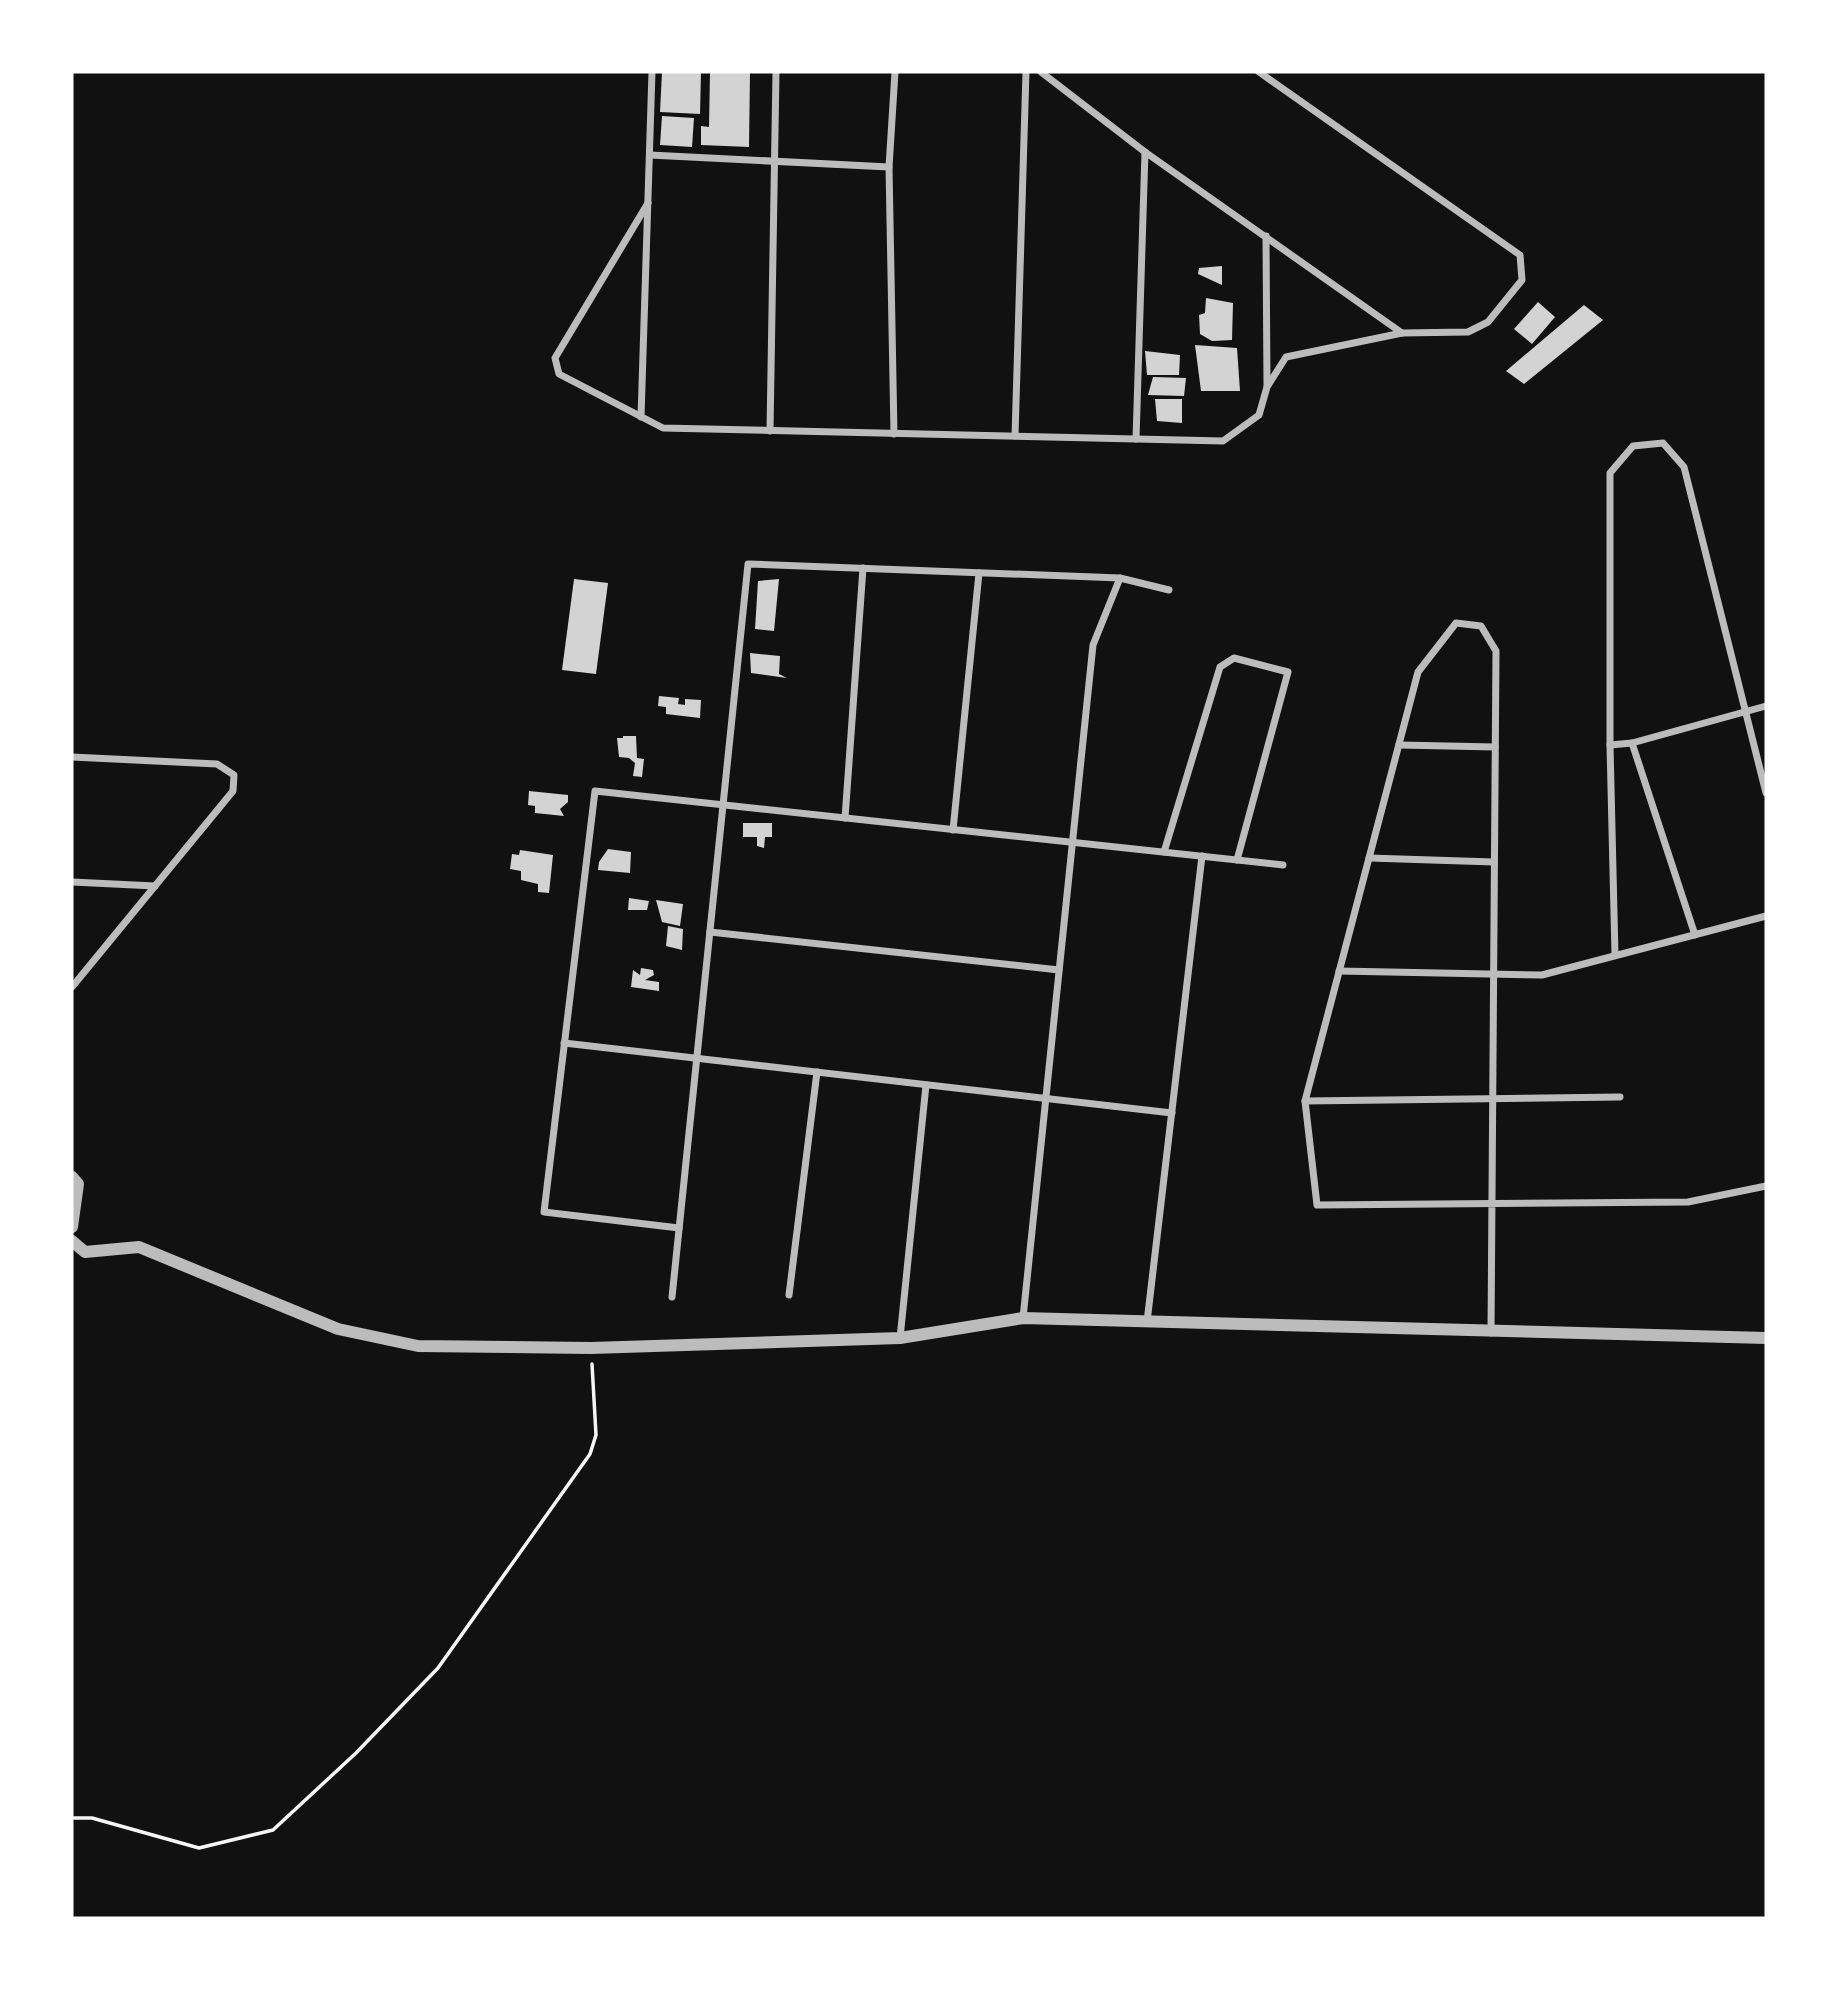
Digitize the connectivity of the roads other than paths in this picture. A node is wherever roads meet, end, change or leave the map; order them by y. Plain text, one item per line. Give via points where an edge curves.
1 (652, 72) edge
2 (776, 72) edge
3 (895, 72) edge
4 (1026, 72) edge
5 (1041, 72) edge
6 (1259, 72) edge
7 (1144, 152) junction
8 (650, 155) junction
9 (773, 160) junction
10 (889, 167) junction
11 (648, 203) junction
12 (1266, 236) junction
13 (1402, 333) junction
14 (1268, 387) junction
15 (641, 417) junction
16 (770, 430) junction
17 (894, 433) junction
18 (1015, 436) junction
19 (1136, 439) junction
20 (863, 568) junction
21 (979, 573) junction
22 (1121, 578) junction
23 (1169, 590) dead end
24 (1766, 706) edge
25 (1746, 711) junction
26 (1632, 743) junction
27 (1399, 745) junction
28 (1610, 745) junction
29 (1495, 747) junction
30 (72, 757) edge
31 (1766, 793) edge
32 (723, 805) junction
33 (845, 818) junction
34 (953, 830) junction
35 (1072, 842) junction
36 (1164, 852) junction
37 (1202, 856) junction
38 (1369, 858) junction
39 (1237, 860) junction
40 (1494, 862) junction
41 (1283, 865) dead end
42 (72, 882) edge
43 (155, 886) junction
44 (1766, 916) edge
45 (710, 932) junction
46 (1695, 935) junction
47 (1615, 955) junction
48 (1059, 970) junction
49 (1339, 971) junction
50 (1494, 972) junction
51 (72, 987) edge
52 (564, 1043) junction
53 (697, 1058) junction
54 (817, 1072) junction
55 (926, 1085) junction
56 (1619, 1097) dead end
57 (1046, 1098) junction
58 (1493, 1099) junction
59 (1305, 1101) junction
60 (1172, 1113) junction
61 (72, 1177) edge
62 (1766, 1186) edge
63 (1492, 1205) junction
64 (72, 1227) edge
65 (679, 1228) junction
66 (72, 1241) edge
67 (789, 1295) dead end
68 (672, 1297) dead end
69 (1023, 1318) junction
70 (1147, 1322) junction
71 (1491, 1333) junction
72 (900, 1338) junction
73 (1766, 1339) edge

1 - 8 street
2 - 9 street
3 - 10 street
4 - 18 street
5 - 7 street
6 - 13 street via 1520,255 1522,281 1488,322 1468,332
7 - 12 street
7 - 19 street
8 - 9 street
8 - 11 street
9 - 10 street
9 - 16 street
10 - 17 street
11 - 15 street
11 - 15 street via 555,358 559,374
12 - 13 street
12 - 14 street
13 - 14 street via 1286,357
14 - 19 street via 1259,415 1223,441
15 - 16 street via 663,428
16 - 17 street
17 - 18 street
18 - 19 street
20 - 21 street
20 - 32 street via 748,564
20 - 33 street
21 - 22 street
21 - 34 street
22 - 23 street
22 - 35 street via 1093,645
24 - 25 street
25 - 26 street
25 - 28 street via 1684,467 1663,443 1633,446 1610,473
25 - 31 street
26 - 28 street
26 - 46 street
27 - 29 street
27 - 29 street via 1418,673 1456,623 1480,625 1496,651
27 - 38 street
28 - 47 street
29 - 40 street
30 - 43 street via 217,764 234,775 233,791
32 - 33 street
32 - 45 street
32 - 52 street via 595,791
33 - 34 street
34 - 35 street
35 - 36 street
35 - 48 street
36 - 37 street
36 - 39 street via 1220,667 1234,658 1288,672
37 - 39 street
37 - 60 street
38 - 40 street
38 - 49 street
39 - 41 street
40 - 50 street
42 - 43 street
43 - 51 street
44 - 46 street
45 - 48 street
45 - 53 street
46 - 47 street
47 - 50 street via 1542,975
48 - 57 street
49 - 50 street
49 - 59 street
50 - 58 street
52 - 53 street
52 - 65 street via 544,1212
53 - 54 street
53 - 65 street
54 - 55 street
54 - 67 street
55 - 57 street
55 - 72 street
56 - 58 street
57 - 60 street
57 - 69 street
58 - 59 street
58 - 63 street
59 - 63 street via 1317,1205
60 - 70 street
61 - 64 street via 78,1184
62 - 63 street via 1688,1202
63 - 71 street
65 - 68 street
66 - 72 street via 85,1252 139,1247 338,1329 418,1346 591,1348
69 - 70 street
69 - 72 street
70 - 71 street
71 - 73 street

